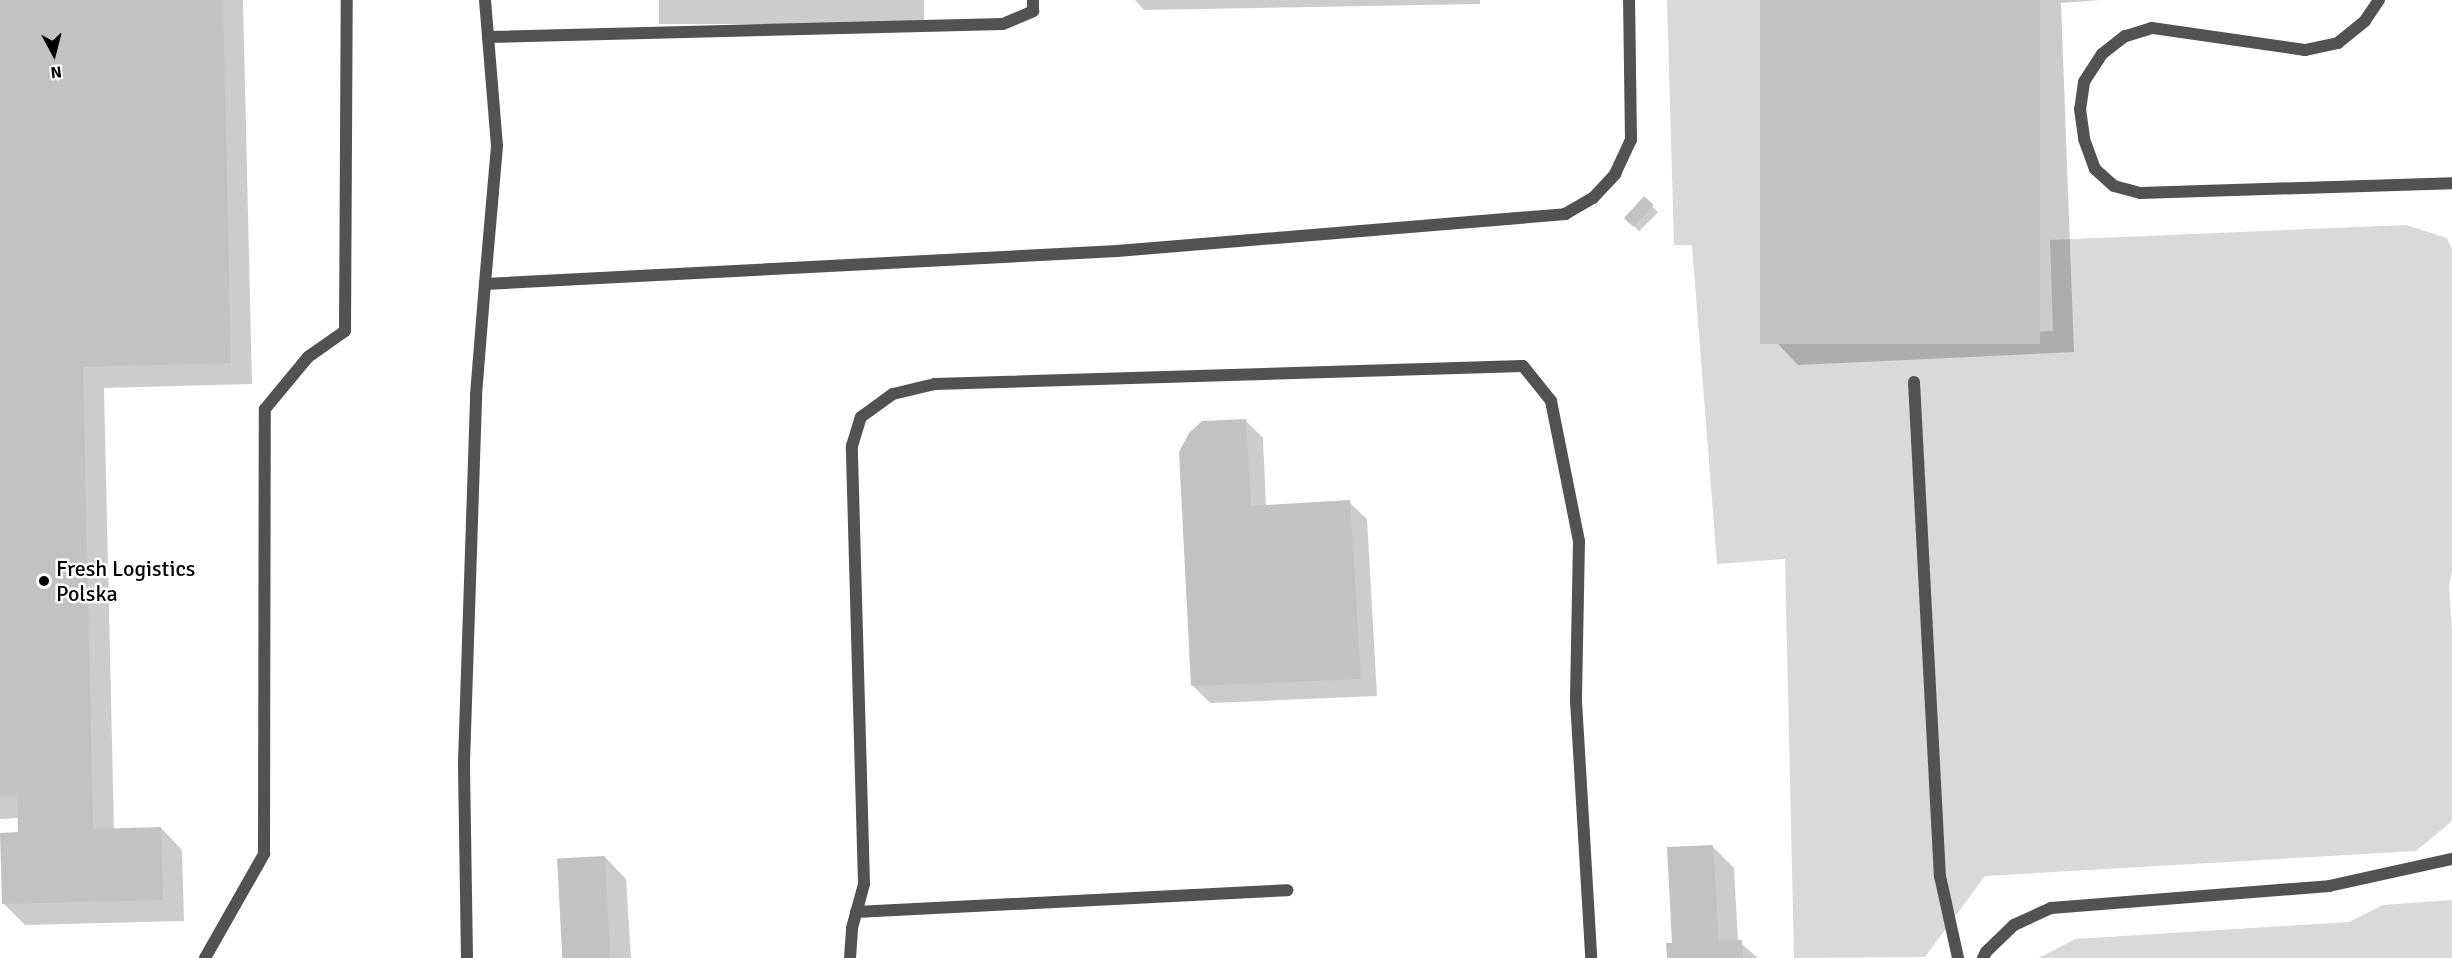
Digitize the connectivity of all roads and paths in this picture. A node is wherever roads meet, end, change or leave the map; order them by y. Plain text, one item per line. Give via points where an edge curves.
1 (347, 0) edge
2 (485, 0) edge
3 (1033, 0) edge
4 (1629, 0) edge
5 (2379, 0) edge
6 (488, 37) junction
7 (2452, 183) edge
8 (485, 284) junction
9 (1914, 382) dead end
10 (2452, 860) edge
11 (1287, 890) dead end
12 (856, 912) junction
13 (1592, 957) edge
14 (205, 958) edge
15 (467, 958) edge
16 (850, 958) edge
17 (1958, 958) edge
18 (1983, 958) edge

1 - 14 street via 345,331 308,357 265,409 264,854
2 - 6 street
3 - 6 street via 1033,11 1003,24
4 - 8 street via 1631,140 1616,174 1593,198 1565,214 1129,250
5 - 7 street via 2365,21 2338,43 2305,50 2152,28 2125,36 2102,54 2084,82 2080,110 2084,139 2095,169 2114,186 2140,193
6 - 8 street via 497,146
8 - 15 street via 476,395 464,762
9 - 17 street via 1940,876
10 - 18 street via 2329,886 2051,908 2014,925
11 - 12 street
12 - 13 street via 864,884 852,446 861,417 893,394 935,384 1523,366 1551,401 1579,541 1575,701
12 - 16 street

